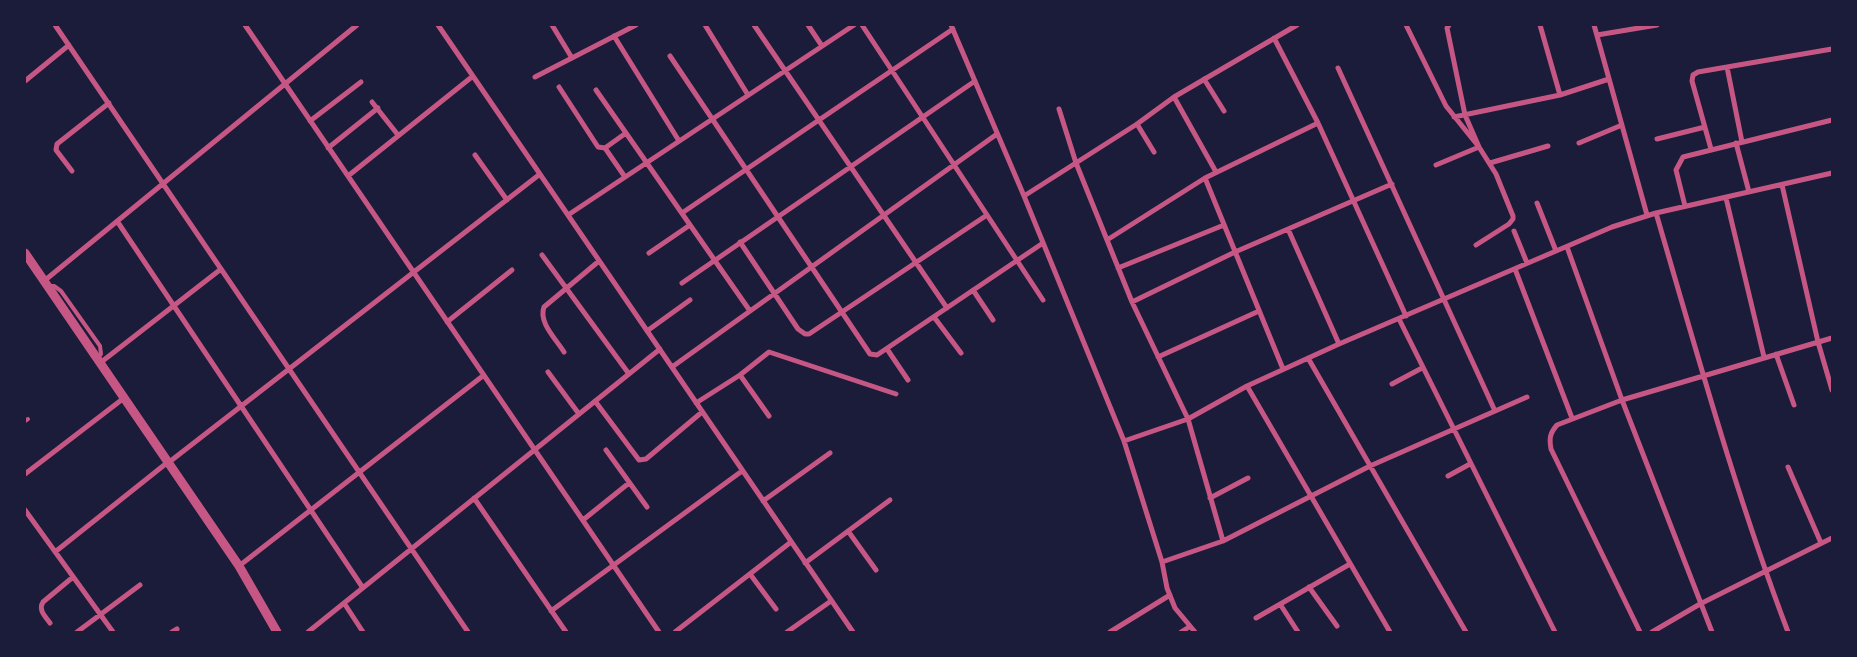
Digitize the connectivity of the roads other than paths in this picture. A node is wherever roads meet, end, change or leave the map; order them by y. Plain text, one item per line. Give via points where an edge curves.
1 (55, 25) edge
2 (244, 25) edge
3 (358, 25) edge
4 (552, 25) edge
5 (620, 25) edge
6 (636, 25) edge
7 (706, 25) edge
8 (754, 25) edge
9 (808, 25) edge
10 (854, 25) edge
11 (862, 25) edge
12 (1297, 25) edge
13 (1406, 25) edge
14 (1540, 25) edge
15 (1594, 25) edge
16 (1657, 25) edge
17 (440, 26) edge
18 (952, 27) edge
19 (1448, 27) edge
20 (623, 31) junction
21 (1597, 35) junction
22 (614, 36) junction
23 (1274, 38) junction
24 (69, 45) junction
25 (822, 46) junction
26 (1832, 49) edge
27 (670, 56) dead end
28 (572, 58) junction
29 (1727, 67) junction
30 (1338, 68) dead end
31 (892, 70) junction
32 (785, 71) junction
33 (473, 76) junction
34 (535, 77) dead end
35 (1609, 79) junction
36 (1204, 80) junction
37 (974, 81) junction
38 (25, 82) edge
39 (361, 82) dead end
40 (285, 84) junction
41 (559, 87) dead end
42 (596, 90) dead end
43 (748, 95) junction
44 (1560, 95) junction
45 (1174, 97) junction
46 (372, 102) dead end
47 (108, 103) junction
48 (378, 108) junction
49 (1059, 109) dead end
50 (1224, 111) dead end
51 (1465, 115) junction
52 (922, 117) junction
53 (1454, 117) junction
54 (712, 119) junction
55 (819, 120) junction
56 (1832, 120) edge
57 (310, 121) junction
58 (1318, 123) junction
59 (1137, 124) junction
60 (1622, 125) junction
61 (1705, 127) junction
62 (626, 133) junction
63 (997, 134) junction
64 (398, 135) junction
65 (1657, 139) dead end
66 (679, 142) junction
67 (1579, 142) dead end
68 (1739, 142) junction
69 (1548, 146) dead end
70 (1479, 147) junction
71 (328, 148) junction
72 (605, 148) junction
73 (1711, 149) junction
74 (1154, 152) dead end
75 (475, 155) dead end
76 (1076, 162) junction
77 (647, 163) junction
78 (1490, 163) junction
79 (954, 165) junction
80 (1436, 165) dead end
81 (850, 166) junction
82 (746, 169) junction
83 (72, 171) dead end
84 (1216, 172) junction
85 (1832, 173) edge
86 (540, 174) junction
87 (348, 176) junction
88 (625, 177) junction
89 (1205, 178) junction
90 (163, 184) junction
91 (1392, 184) junction
92 (1782, 185) junction
93 (1749, 192) junction
94 (1024, 196) junction
95 (1726, 198) junction
96 (507, 200) junction
97 (1353, 200) junction
98 (1537, 203) dead end
99 (1685, 206) junction
100 (682, 213) junction
101 (1656, 213) junction
102 (568, 215) junction
103 (884, 215) junction
104 (987, 215) junction
105 (1647, 215) junction
106 (778, 216) junction
107 (116, 221) junction
108 (690, 225) junction
109 (1224, 225) junction
110 (1288, 229) junction
111 (1514, 231) dead end
112 (1107, 240) junction
113 (740, 242) junction
114 (1043, 243) junction
115 (1476, 245) dead end
116 (1567, 247) junction
117 (1235, 252) junction
118 (1556, 252) junction
119 (25, 253) edge
120 (649, 253) dead end
121 (542, 255) dead end
122 (714, 259) junction
123 (599, 261) junction
124 (1017, 261) junction
125 (916, 263) junction
126 (1528, 263) junction
127 (812, 267) junction
128 (1118, 268) junction
129 (222, 269) junction
130 (1515, 269) junction
131 (512, 270) dead end
132 (414, 272) junction
133 (682, 283) dead end
134 (46, 284) junction
135 (566, 288) junction
136 (974, 290) junction
137 (774, 294) junction
138 (690, 300) dead end
139 (1043, 300) dead end
140 (1445, 300) junction
141 (1132, 302) junction
142 (174, 306) junction
143 (947, 308) junction
144 (750, 311) junction
145 (1260, 311) junction
146 (842, 313) junction
147 (1406, 316) junction
148 (934, 317) junction
149 (1399, 319) junction
150 (993, 320) dead end
151 (447, 322) junction
152 (647, 331) junction
153 (1832, 338) edge
154 (1818, 342) junction
155 (1339, 344) junction
156 (887, 349) junction
157 (660, 350) junction
158 (564, 352) dead end
159 (961, 353) dead end
160 (1776, 354) junction
161 (1158, 357) junction
162 (1764, 357) junction
163 (1308, 358) junction
164 (99, 362) junction
165 (672, 367) junction
166 (1422, 368) junction
167 (289, 369) junction
168 (1283, 369) junction
169 (548, 372) dead end
170 (629, 374) junction
171 (484, 375) junction
172 (740, 375) junction
173 (1704, 375) junction
174 (908, 380) dead end
175 (1392, 384) dead end
176 (1247, 386) junction
177 (1832, 390) edge
178 (896, 394) dead end
179 (1527, 397) dead end
180 (124, 398) junction
181 (1622, 400) junction
182 (595, 401) junction
183 (696, 403) junction
184 (1794, 405) dead end
185 (241, 407) junction
186 (1495, 411) junction
187 (702, 412) junction
188 (579, 414) junction
189 (769, 416) dead end
190 (1572, 418) junction
191 (1188, 419) junction
192 (1453, 431) junction
193 (1124, 441) junction
194 (535, 450) junction
195 (606, 450) dead end
196 (830, 453) dead end
197 (168, 462) junction
198 (1470, 464) junction
199 (1370, 466) junction
200 (1788, 467) dead end
201 (742, 471) junction
202 (359, 472) junction
203 (25, 474) edge
204 (1448, 476) dead end
205 (1248, 478) dead end
206 (629, 483) junction
207 (1311, 495) junction
208 (474, 498) junction
209 (1210, 498) junction
210 (890, 500) dead end
211 (763, 501) junction
212 (647, 507) dead end
213 (25, 510) edge
214 (310, 510) junction
215 (583, 520) junction
216 (848, 531) junction
217 (1832, 538) edge
218 (1223, 541) junction
219 (791, 542) junction
220 (1821, 543) junction
221 (412, 549) junction
222 (55, 552) junction
223 (1162, 562) junction
224 (805, 563) junction
225 (1350, 564) junction
226 (614, 565) junction
227 (238, 566) junction
228 (876, 570) dead end
229 (1765, 570) junction
230 (750, 574) junction
231 (73, 577) junction
232 (140, 585) dead end
233 (363, 588) junction
234 (1309, 588) junction
235 (1170, 595) junction
236 (831, 601) junction
237 (344, 604) junction
238 (1280, 604) junction
239 (1700, 604) junction
240 (776, 610) dead end
241 (551, 611) junction
242 (100, 614) junction
243 (1256, 618) dead end
244 (50, 623) dead end
245 (1337, 626) dead end
246 (1189, 627) junction
247 (77, 632) edge
248 (113, 632) edge
249 (277, 632) edge
250 (308, 632) edge
251 (363, 632) edge
252 (468, 632) edge
253 (566, 632) edge
254 (660, 632) edge
255 (674, 632) edge
256 (787, 632) edge
257 (853, 632) edge
258 (1110, 632) edge
259 (1181, 632) edge
260 (1195, 632) edge
261 (1298, 632) edge
262 (1390, 632) edge
263 (1466, 632) edge
264 (1555, 632) edge
265 (1640, 632) edge
266 (1652, 632) edge
267 (1712, 632) edge
268 (1788, 632) edge

1 - 24 street
2 - 40 street
3 - 40 street
4 - 28 street
5 - 20 street
6 - 20 street
7 - 43 street
8 - 32 street
9 - 25 street
10 - 25 street
11 - 31 street
12 - 23 street
13 - 53 street
14 - 44 street
15 - 21 street
16 - 21 street
17 - 33 street
18 - 31 street
18 - 37 street
19 - 51 street
20 - 22 street
21 - 35 street
22 - 28 street
22 - 66 street
23 - 36 street
23 - 58 street
24 - 38 street
24 - 47 street
25 - 32 street
26 - 29 street
27 - 54 street
28 - 34 street
29 - 61 street via 1693,75
29 - 68 street
30 - 91 street
31 - 52 street
31 - 55 street
32 - 43 street
32 - 55 street
33 - 64 street
33 - 86 street
35 - 44 street
35 - 60 street
36 - 45 street
36 - 50 street
37 - 52 street
37 - 63 street
39 - 57 street
40 - 57 street
40 - 90 street
41 - 72 street via 597,146
42 - 62 street
43 - 54 street
44 - 51 street
45 - 59 street
45 - 84 street
46 - 48 street
47 - 83 street via 57,144 56,150
47 - 90 street
48 - 64 street
48 - 71 street
49 - 76 street
51 - 53 street
51 - 70 street
52 - 79 street
52 - 81 street
53 - 70 street
54 - 66 street
54 - 82 street
55 - 81 street
55 - 82 street
56 - 68 street
57 - 71 street
58 - 84 street
58 - 97 street
59 - 74 street
59 - 76 street
60 - 67 street
60 - 105 street
61 - 65 street
61 - 73 street
62 - 72 street
62 - 77 street
63 - 79 street
63 - 94 street
64 - 87 street
66 - 77 street
68 - 73 street
68 - 93 street
69 - 78 street
70 - 78 street
70 - 80 street
71 - 87 street
72 - 88 street
73 - 99 street via 1682,157 1678,163 1676,170
75 - 96 street
76 - 94 street
76 - 112 street
77 - 88 street
77 - 100 street
78 - 115 street via 1513,220
79 - 103 street
79 - 104 street
81 - 103 street
81 - 106 street
82 - 100 street
82 - 106 street
84 - 89 street
85 - 92 street
86 - 96 street
86 - 102 street
87 - 132 street
88 - 102 street
89 - 109 street
89 - 112 street
90 - 107 street
90 - 129 street
91 - 97 street
91 - 140 street
92 - 93 street
92 - 154 street
93 - 95 street
94 - 114 street
95 - 99 street
95 - 162 street
96 - 132 street
97 - 110 street
97 - 147 street
98 - 118 street
99 - 101 street
100 - 108 street
101 - 105 street
101 - 173 street
102 - 123 street
103 - 125 street
103 - 127 street
104 - 124 street
104 - 125 street
105 - 116 street
106 - 113 street
106 - 127 street
107 - 134 street
107 - 142 street
108 - 120 street
108 - 122 street
109 - 117 street
109 - 128 street
110 - 117 street
110 - 155 street
111 - 126 street
112 - 128 street
113 - 122 street
113 - 137 street
114 - 124 street
114 - 193 street
116 - 118 street
116 - 181 street
117 - 141 street
117 - 145 street
118 - 126 street
119 - 134 street
121 - 135 street
122 - 133 street
122 - 144 street
123 - 135 street
123 - 152 street
124 - 136 street
124 - 139 street
125 - 143 street
125 - 146 street
126 - 130 street
127 - 137 street
127 - 146 street
128 - 141 street
129 - 142 street
129 - 167 street
130 - 140 street
130 - 190 street
131 - 151 street
132 - 151 street
132 - 167 street
134 - 164 street
135 - 158 street via 544,307 542,315
135 - 170 street
136 - 143 street
136 - 150 street
137 - 144 street
137 - 146 street via 798,330 805,334 813,333
138 - 152 street
140 - 147 street
140 - 186 street
141 - 161 street
142 - 164 street
142 - 185 street
143 - 148 street
144 - 165 street
145 - 161 street
145 - 168 street
146 - 156 street via 870,354 878,355
147 - 149 street
148 - 156 street
148 - 159 street
149 - 155 street
149 - 166 street
151 - 171 street
152 - 157 street
153 - 154 street
154 - 160 street
154 - 177 street
155 - 163 street
156 - 174 street
157 - 165 street
157 - 170 street
160 - 162 street
160 - 184 street
161 - 191 street
162 - 173 street
163 - 168 street
163 - 199 street
164 - 180 street
165 - 183 street
166 - 175 street
166 - 192 street
167 - 185 street
167 - 202 street
168 - 176 street
169 - 188 street
170 - 182 street
171 - 194 street
171 - 202 street
172 - 178 street via 771,352
172 - 183 street
172 - 189 street
173 - 181 street
173 - 229 street
176 - 191 street
176 - 207 street
179 - 186 street
180 - 197 street
180 - 203 street
181 - 190 street
181 - 239 street
182 - 187 street via 639,460 646,458
182 - 188 street
183 - 187 street
185 - 197 street
185 - 214 street
186 - 192 street
187 - 201 street
188 - 194 street
190 - 265 street via 1551,431 1551,449
191 - 193 street
191 - 209 street
192 - 198 street
192 - 199 street
193 - 223 street
194 - 208 street
194 - 215 street
195 - 206 street
196 - 211 street
197 - 222 street
197 - 227 street
198 - 204 street
198 - 264 street
199 - 207 street
199 - 263 street
200 - 220 street
201 - 211 street
201 - 226 street
202 - 214 street
202 - 221 street
205 - 209 street
206 - 212 street
206 - 215 street
207 - 218 street
207 - 225 street
208 - 221 street
208 - 241 street
209 - 218 street
210 - 216 street
211 - 219 street
213 - 222 street
214 - 227 street
214 - 233 street
215 - 226 street
216 - 224 street
216 - 228 street
217 - 220 street
218 - 223 street
219 - 224 street
219 - 230 street
220 - 229 street
221 - 233 street
221 - 252 street
222 - 231 street
223 - 235 street
224 - 236 street
225 - 234 street
225 - 262 street
226 - 241 street
226 - 254 street
227 - 249 street
229 - 239 street
229 - 268 street
230 - 240 street
230 - 255 street
231 - 242 street
231 - 244 street via 42,602 40,610
232 - 242 street
233 - 237 street
234 - 238 street
234 - 245 street
235 - 246 street
235 - 258 street
236 - 256 street
236 - 257 street
237 - 250 street
237 - 251 street
238 - 243 street
238 - 261 street
239 - 266 street
239 - 267 street
241 - 253 street
242 - 247 street
242 - 248 street
246 - 259 street
246 - 260 street

